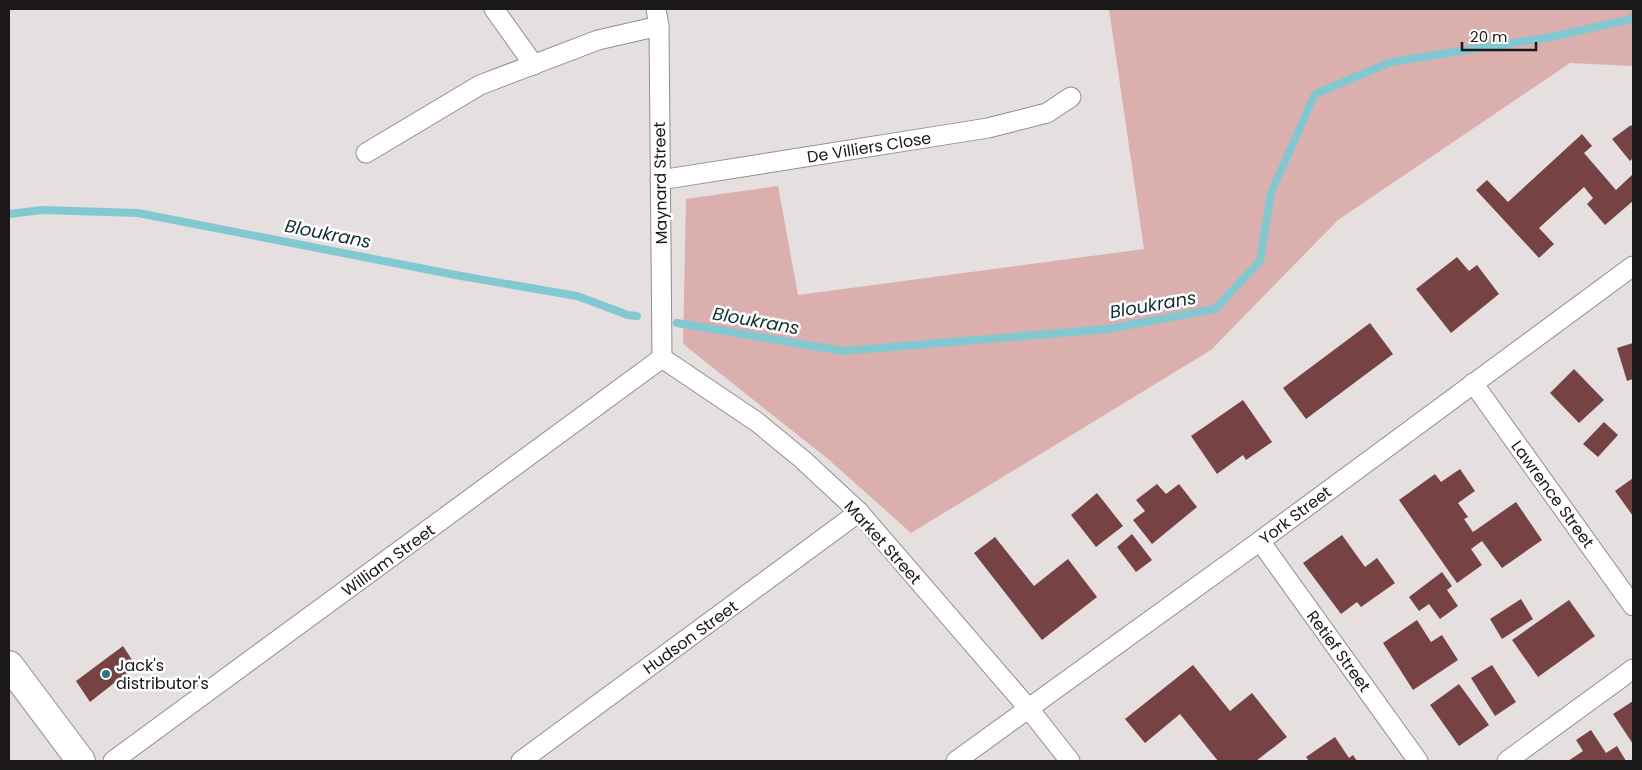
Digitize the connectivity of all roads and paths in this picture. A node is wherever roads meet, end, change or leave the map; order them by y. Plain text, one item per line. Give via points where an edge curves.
1 (494, 9) edge
2 (658, 18) edge
3 (534, 65) junction
4 (1071, 97) dead end
5 (366, 153) dead end
6 (660, 180) junction
7 (1633, 266) edge
8 (662, 358) junction
9 (1473, 383) junction
10 (859, 512) junction
11 (1260, 541) junction
12 (1633, 606) edge
13 (9, 665) edge
14 (1633, 669) edge
15 (1029, 709) junction
16 (81, 761) edge
17 (113, 761) edge
18 (521, 761) edge
19 (956, 761) edge
20 (1070, 761) edge
21 (1418, 761) edge
22 (1507, 761) edge

1 - 3 street
2 - 3 street
2 - 6 street, Maynard Street
3 - 5 street via 480,85
4 - 6 street, De Villiers Close via 1047,113 988,128
6 - 8 street, Maynard Street
7 - 9 street, York Street
8 - 10 street, Market Street via 758,422
8 - 17 street, William Street
9 - 11 street, York Street
9 - 12 street, Lawrence Street
10 - 15 street, Market Street
10 - 18 street, Hudson Street
11 - 15 street, York Street
11 - 21 street, Retief Street
13 - 16 main road
14 - 22 street
15 - 19 street, York Street
15 - 20 street, Market Street

